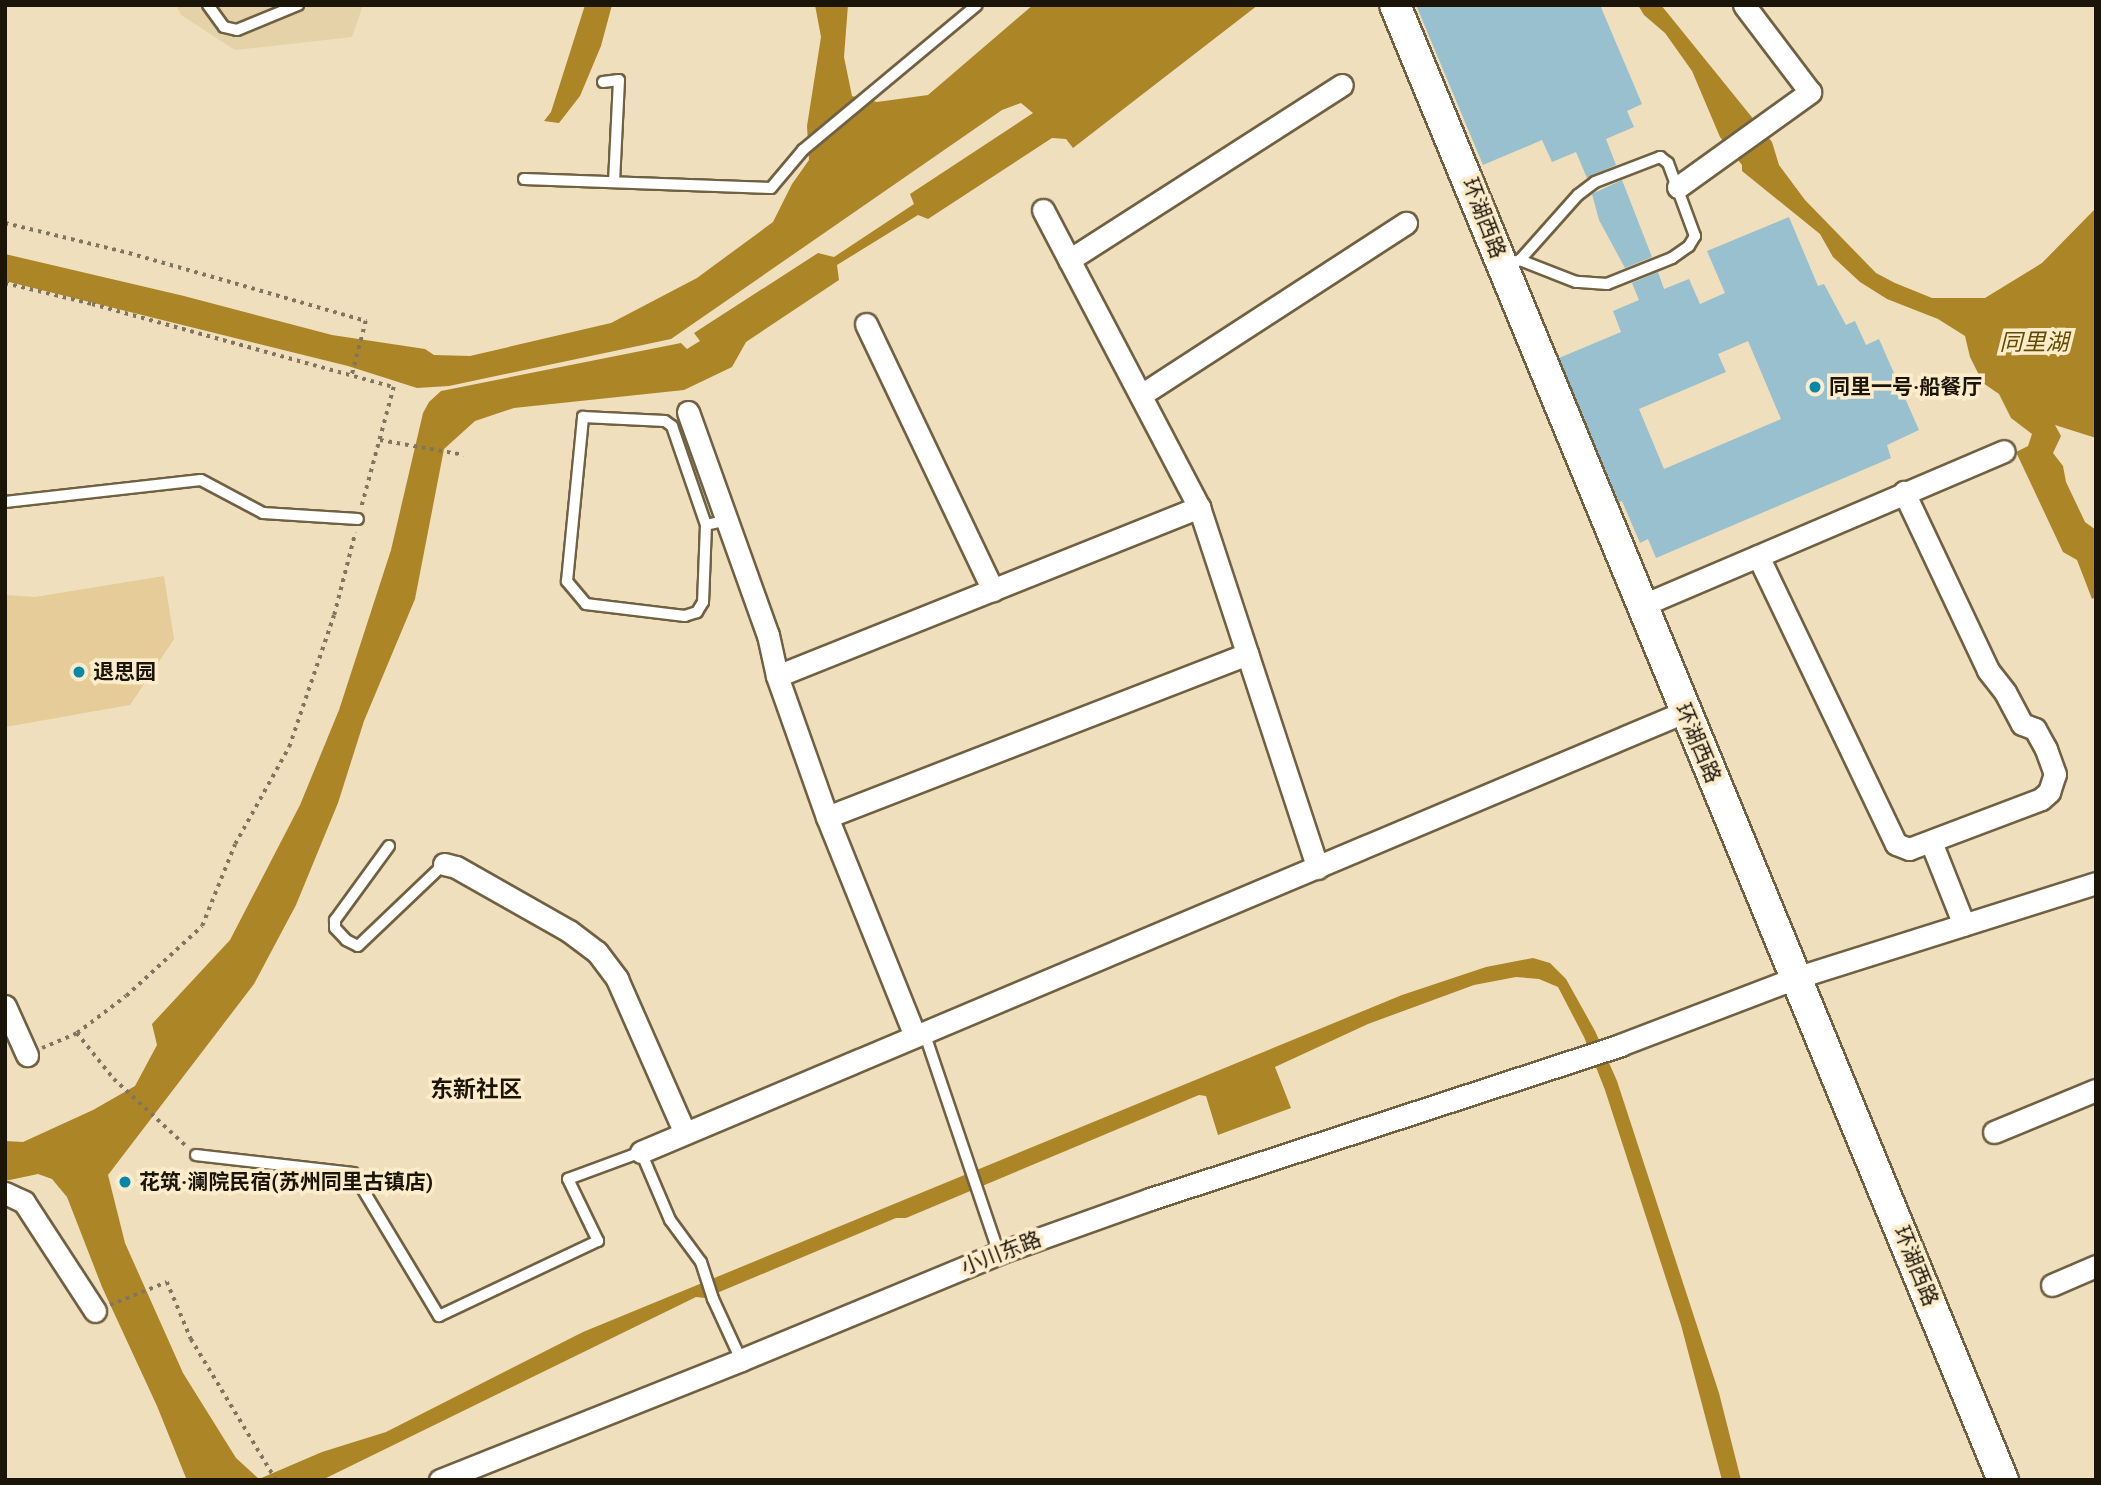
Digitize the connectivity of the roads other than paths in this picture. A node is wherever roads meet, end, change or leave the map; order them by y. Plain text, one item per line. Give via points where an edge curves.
1 (208, 5) edge
2 (298, 5) edge
3 (977, 5) edge
4 (1395, 5) edge
5 (1744, 5) edge
6 (603, 82) dead end
7 (1342, 85) dead end
8 (524, 178) dead end
9 (614, 182) junction
10 (1678, 187) junction
11 (1043, 210) dead end
12 (1406, 223) dead end
13 (1069, 260) junction
14 (1511, 263) junction
15 (866, 324) dead end
16 (1141, 395) junction
17 (688, 412) dead end
18 (2004, 451) dead end
19 (1904, 492) junction
20 (5, 502) edge
21 (1199, 507) junction
22 (358, 519) road end
23 (727, 520) junction
24 (706, 525) junction
25 (1758, 556) junction
26 (993, 590) junction
27 (1643, 605) junction
28 (1248, 654) junction
29 (777, 676) junction
30 (1684, 712) junction
31 (827, 817) junction
32 (1931, 842) junction
33 (389, 846) dead end
34 (443, 864) joint
35 (1318, 868) junction
36 (2096, 883) edge
37 (1964, 925) junction
38 (1798, 977) junction
39 (5, 1006) edge
40 (920, 1034) junction
41 (27, 1055) road end
42 (2096, 1090) edge
43 (1994, 1132) dead end
44 (685, 1133) junction
45 (641, 1152) junction
46 (195, 1155) road end
47 (5, 1193) edge
48 (999, 1252) junction
49 (2096, 1266) edge
50 (2052, 1285) dead end
51 (94, 1311) road end
52 (741, 1360) junction
53 (440, 1480) edge
54 (2003, 1480) edge

1 - 2 lane via 224,27 237,30
3 - 9 lane via 803,150 771,188
4 - 14 main road, 环湖西路
5 - 10 street via 1811,92
6 - 9 lane via 619,80
7 - 13 street
8 - 9 lane
10 - 14 lane via 1668,163 1660,157 1595,181
10 - 14 lane via 1695,236 1672,258 1607,284 1576,282
11 - 13 street
12 - 16 street
13 - 16 street
14 - 27 main road, 环湖西路
15 - 26 street
16 - 21 street
17 - 23 street
18 - 19 street
19 - 25 street
19 - 32 street via 1989,670 2022,724 2035,729 2055,774 2049,792 2041,799
20 - 22 lane via 201,480 263,513
21 - 26 street
21 - 28 street
23 - 24 lane
23 - 29 street via 768,635
24 - 24 lane via 672,426 665,421 583,417 568,581 586,604 685,616 697,612 703,602
25 - 27 street
25 - 32 street via 1889,834 1896,844 1909,849
26 - 29 street
27 - 30 main road, 环湖西路
28 - 31 street
28 - 35 street
29 - 31 street
30 - 35 street
30 - 38 main road, 环湖西路
31 - 40 street
32 - 37 street
33 - 34 lane via 335,920 335,928 358,946
34 - 44 street via 569,931 597,952 617,979
35 - 40 street
36 - 37 street, 小川东路
37 - 38 street, 小川东路
38 - 48 street, 小川东路 via 1620,1045
38 - 54 main road, 环湖西路
39 - 41 street
40 - 44 street
40 - 48 lane via 967,1153
42 - 43 street
44 - 45 street
45 - 46 lane via 568,1179 598,1241 439,1316 353,1173
45 - 52 lane via 670,1220 701,1262
47 - 51 street via 24,1202
48 - 52 street, 小川东路
49 - 50 street
52 - 53 street, 小川东路

